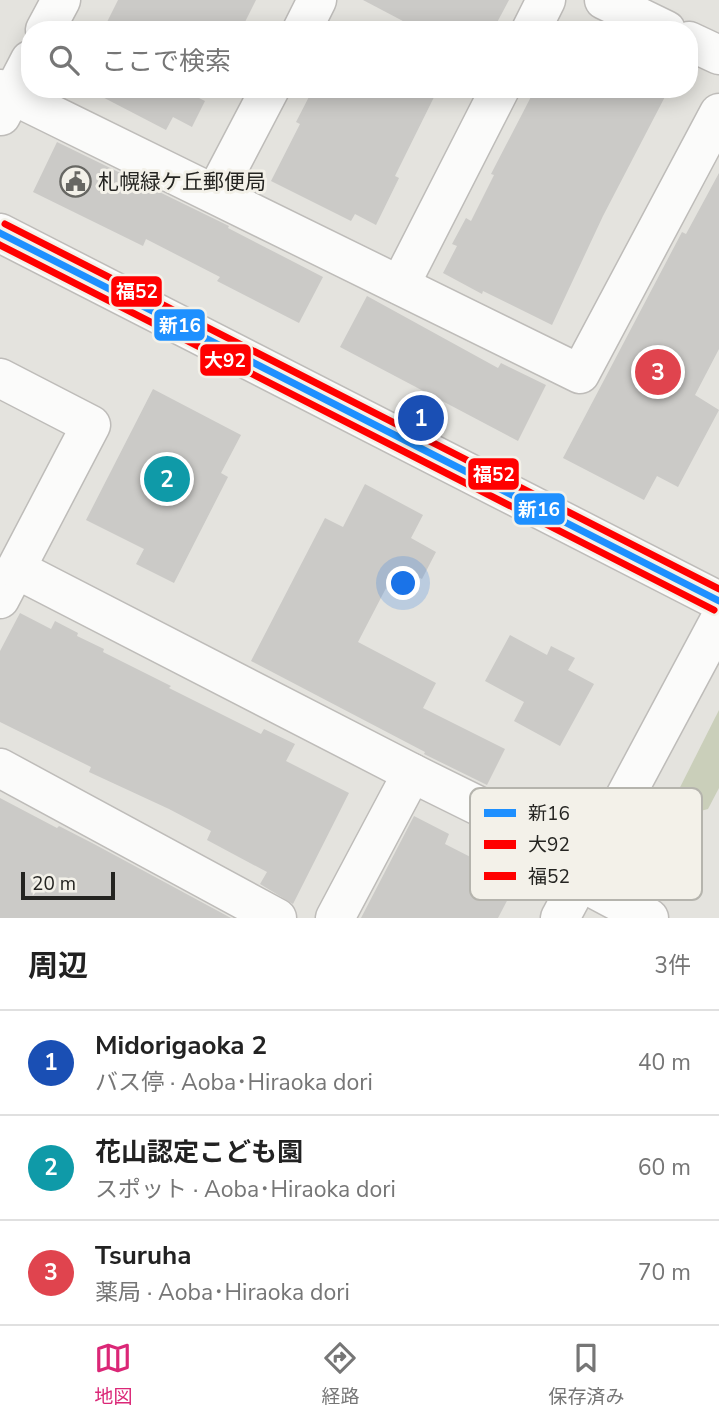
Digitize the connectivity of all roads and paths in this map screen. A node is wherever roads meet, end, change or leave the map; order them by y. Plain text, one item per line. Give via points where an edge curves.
1 (61, 0) edge
2 (317, 0) edge
3 (546, 0) edge
4 (604, 0) edge
5 (50, 21) edge
6 (306, 21) edge
7 (536, 21) edge
8 (647, 21) edge
9 (698, 45) edge
10 (719, 55) edge
11 (21, 74) edge
12 (265, 98) edge
13 (495, 98) edge
14 (4, 101) edge
15 (719, 113) edge
16 (215, 194) junction
17 (0, 233) edge
18 (400, 285) junction
19 (0, 378) edge
20 (8, 584) edge
21 (719, 601) edge
22 (719, 621) edge
23 (0, 768) edge
24 (412, 773) junction
25 (631, 788) edge
26 (470, 806) edge
27 (570, 900) edge
28 (624, 900) edge
29 (277, 918) edge
30 (335, 918) edge
31 (560, 918) edge
32 (649, 918) edge

1 - 5 street
2 - 6 street
3 - 7 street
4 - 8 street
9 - 10 street
11 - 14 street
12 - 16 street
13 - 18 street
14 - 16 street
15 - 18 street via 580,374
16 - 18 street
17 - 21 street
19 - 20 street via 91,425
20 - 24 street
22 - 25 street
23 - 29 street
24 - 26 street
24 - 30 street
27 - 31 street
28 - 32 street

